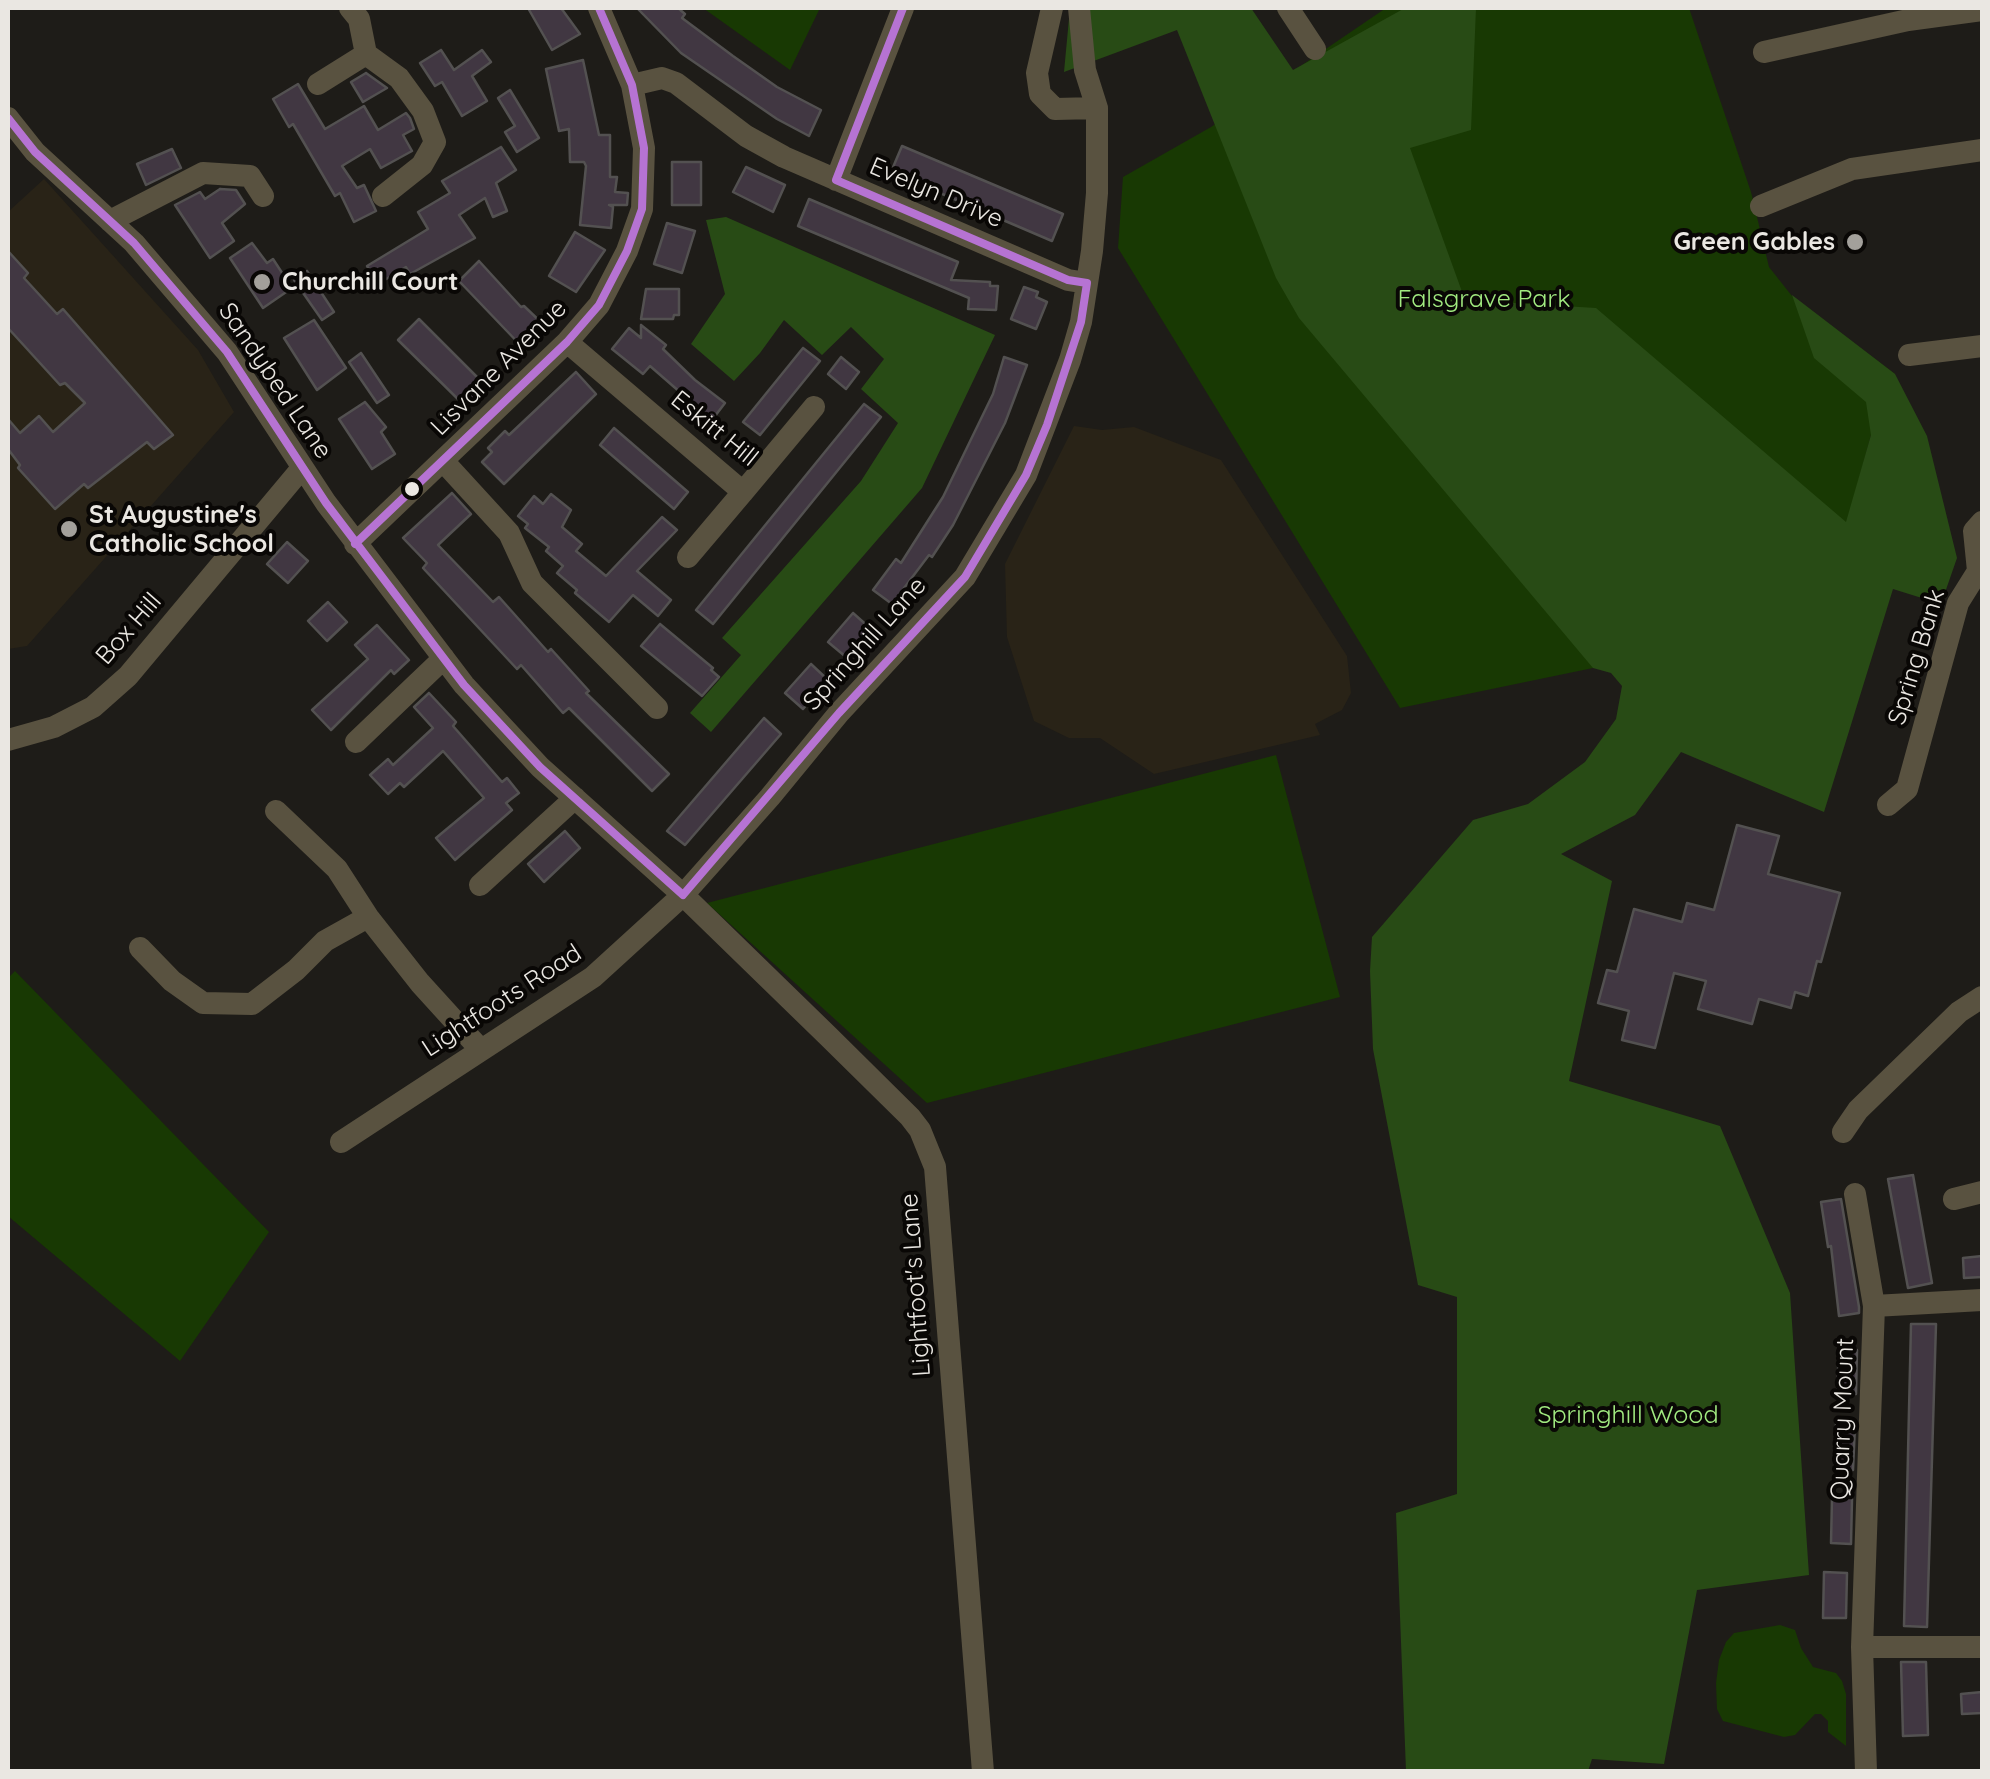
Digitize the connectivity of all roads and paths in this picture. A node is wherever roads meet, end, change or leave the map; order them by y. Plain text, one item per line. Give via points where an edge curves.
1 (350, 8) edge
2 (599, 8) edge
3 (903, 8) edge
4 (1052, 8) edge
5 (1079, 8) edge
6 (1288, 8) edge
7 (1982, 10) edge
8 (1314, 49) dead end
9 (1764, 52) dead end
10 (366, 54) junction
11 (318, 84) dead end
12 (632, 84) junction
13 (1096, 108) junction
14 (8, 118) edge
15 (1982, 150) edge
16 (836, 180) junction
17 (263, 196) dead end
18 (382, 196) dead end
19 (1761, 206) dead end
20 (110, 221) junction
21 (1087, 284) junction
22 (568, 342) junction
23 (1982, 346) edge
24 (1909, 355) dead end
25 (814, 407) dead end
26 (444, 462) junction
27 (302, 468) junction
28 (743, 492) junction
29 (1982, 522) edge
30 (355, 544) junction
31 (688, 557) dead end
32 (444, 658) junction
33 (657, 708) dead end
34 (8, 740) edge
35 (356, 742) dead end
36 (575, 798) junction
37 (1888, 805) dead end
38 (276, 811) dead end
39 (480, 884) dead end
40 (683, 895) junction
41 (368, 918) junction
42 (140, 948) dead end
43 (1982, 997) edge
44 (480, 1049) junction
45 (1843, 1132) dead end
46 (341, 1142) dead end
47 (1982, 1192) edge
48 (1855, 1194) dead end
49 (1954, 1198) dead end
50 (1982, 1300) edge
51 (1874, 1306) junction
52 (1982, 1646) edge
53 (1862, 1648) junction
54 (983, 1772) edge
55 (1866, 1772) edge

1 - 10 street
2 - 12 street
3 - 16 street
4 - 13 street via 1037,73 1040,94 1055,109
5 - 13 street, Springhill Lane
6 - 8 street
7 - 9 street
10 - 11 street
10 - 18 street via 398,78 423,110 436,142 422,165
12 - 16 street, Evelyn Drive via 662,78 676,84 746,136
12 - 22 street, Lisvane Avenue via 644,148 642,210 599,305
13 - 21 street, Springhill Lane via 1098,193
14 - 20 street, Sandybed Lane
15 - 19 street via 1852,170
16 - 21 street, Evelyn Drive
17 - 20 street via 250,176 203,174
20 - 27 street, Sandybed Lane via 227,352
21 - 40 street, Springhill Lane via 1047,425 1026,474 964,577
22 - 26 street, Lisvane Avenue
22 - 28 street, Eskitt Hill
23 - 24 street
25 - 28 street, Eskitt Hill
26 - 30 street, Lisvane Avenue
26 - 33 street via 509,533 532,583 610,648
27 - 30 street, Sandybed Lane
27 - 34 street, Box Hill via 128,676 92,707
28 - 31 street
29 - 37 street, Spring Bank via 1974,531 1978,571 1958,604 1906,789
30 - 32 street, Sandybed Lane
32 - 35 street
32 - 36 street
36 - 39 street
36 - 40 street
38 - 41 street via 337,869
40 - 44 street, Lightfoots Road via 593,977
40 - 54 street, Lightfoot's Lane via 910,1117 928,1145
41 - 42 street via 325,940 252,1004 204,1002
41 - 44 street
43 - 45 street via 1858,1110
44 - 46 street, Lightfoots Road
47 - 49 street
48 - 51 street, Quarry Mount
50 - 51 street
51 - 53 street, Quarry Mount
52 - 53 street
53 - 55 street, Quarry Mount

